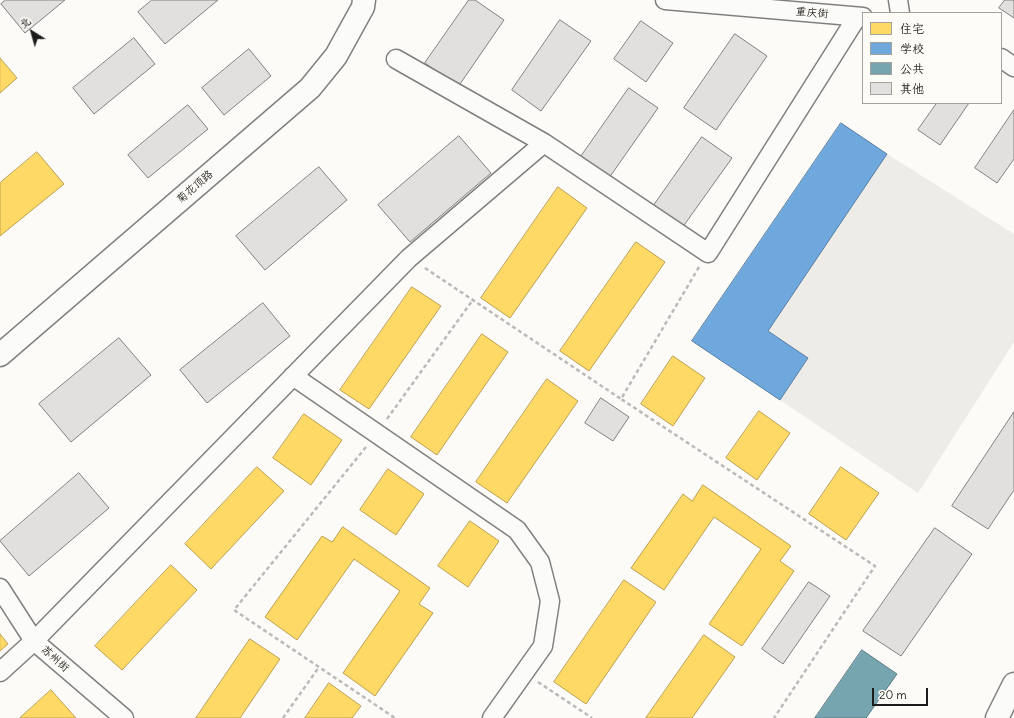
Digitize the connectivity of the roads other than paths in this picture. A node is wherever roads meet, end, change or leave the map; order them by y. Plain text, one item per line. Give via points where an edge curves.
1 (364, 0) edge
2 (665, 0) edge
3 (898, 0) edge
4 (900, 12) edge
5 (860, 17) edge
6 (396, 59) dead end
7 (1002, 59) edge
8 (1014, 67) edge
9 (544, 143) junction
10 (0, 354) edge
11 (293, 376) junction
12 (0, 588) edge
13 (34, 641) junction
14 (0, 672) edge
15 (1014, 684) edge
16 (124, 718) edge
17 (492, 718) edge
18 (997, 718) edge

1 - 10 street, 菊花顶路 via 363,7 336,56 310,88
2 - 5 street, 重庆街
3 - 4 street
5 - 9 street via 708,253
6 - 9 street
7 - 8 street
9 - 11 street via 409,258
11 - 13 street
11 - 17 street via 517,530 540,562 550,601 544,646
12 - 13 street, 苏州街
13 - 14 street
13 - 16 street, 苏州街
15 - 18 street

